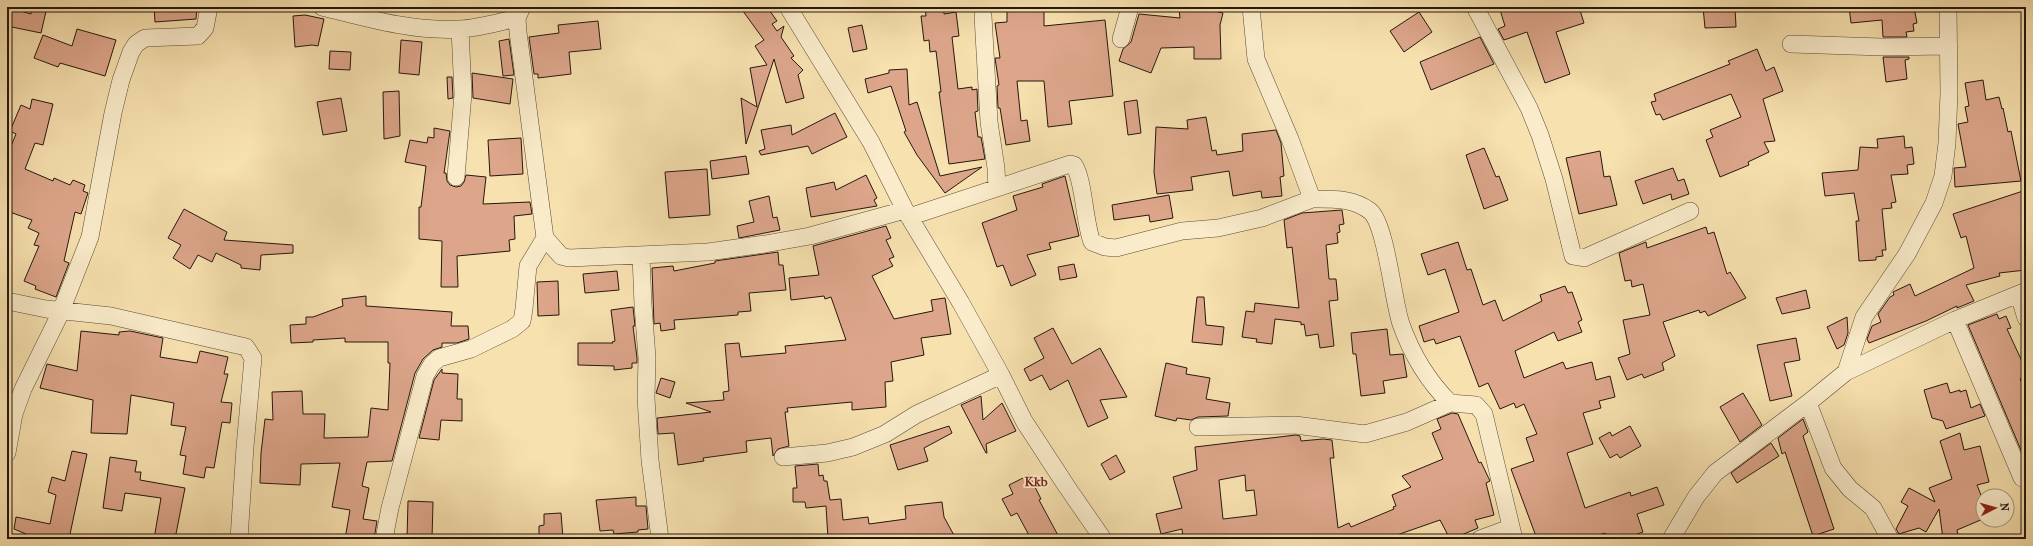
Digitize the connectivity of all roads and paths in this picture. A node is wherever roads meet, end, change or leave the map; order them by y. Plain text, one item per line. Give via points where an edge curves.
1 (209, 7) edge
2 (322, 7) edge
3 (788, 7) edge
4 (1130, 7) edge
5 (1252, 7) edge
6 (1476, 7) edge
7 (1948, 7) edge
8 (520, 12) edge
9 (983, 16) dead end
10 (460, 29) junction
11 (1122, 39) dead end
12 (1792, 44) dead end
13 (1949, 46) junction
14 (456, 177) dead end
15 (997, 188) junction
16 (1312, 199) junction
17 (1690, 211) dead end
18 (907, 214) junction
19 (545, 238) junction
20 (641, 256) junction
21 (2022, 293) edge
22 (7, 301) edge
23 (61, 310) junction
24 (2026, 318) edge
25 (1955, 320) junction
26 (1846, 372) junction
27 (1001, 375) junction
28 (1450, 403) junction
29 (1808, 403) junction
30 (1198, 427) dead end
31 (7, 453) edge
32 (783, 457) dead end
33 (2022, 478) dead end
34 (1512, 534) edge
35 (239, 539) edge
36 (384, 539) edge
37 (660, 539) edge
38 (1103, 539) edge
39 (1480, 539) edge
40 (1670, 539) edge
41 (1890, 539) edge

1 - 23 street via 205,28 198,36 145,38 136,44 131,52 113,113 90,237
2 - 10 street via 372,20
3 - 18 street via 871,142
4 - 11 street
5 - 16 street via 1256,59
6 - 17 street via 1529,108 1540,135 1573,256 1584,258
7 - 13 street
8 - 10 street
8 - 19 street via 531,137
9 - 15 street via 989,122
10 - 14 street via 462,94
12 - 13 street
13 - 26 street via 1949,108 1942,176 1934,203 1906,254 1864,317
15 - 16 street via 1070,164 1074,165 1092,242 1116,248 1182,231 1218,228 1262,218
15 - 18 street
16 - 28 street via 1355,202 1371,212 1382,235 1401,323 1411,349 1424,374
18 - 20 street via 765,244 708,252
18 - 27 street
19 - 20 street via 561,256 569,258
19 - 36 street via 528,266 522,321 512,329 470,349 439,358 432,364 424,382
20 - 37 street via 650,460
21 - 24 street
21 - 25 street
22 - 23 street
23 - 31 street via 23,389 14,414
23 - 35 street via 111,316 246,347 250,351 253,358
25 - 26 street
25 - 33 street
26 - 29 street
27 - 32 street via 917,414 885,434 853,448
27 - 38 street via 1024,421
28 - 30 street via 1407,422 1365,434 1295,426
28 - 34 street via 1476,405 1484,414
29 - 40 street via 1715,473 1696,497
29 - 41 street via 1833,468 1850,489 1874,508
34 - 39 street

